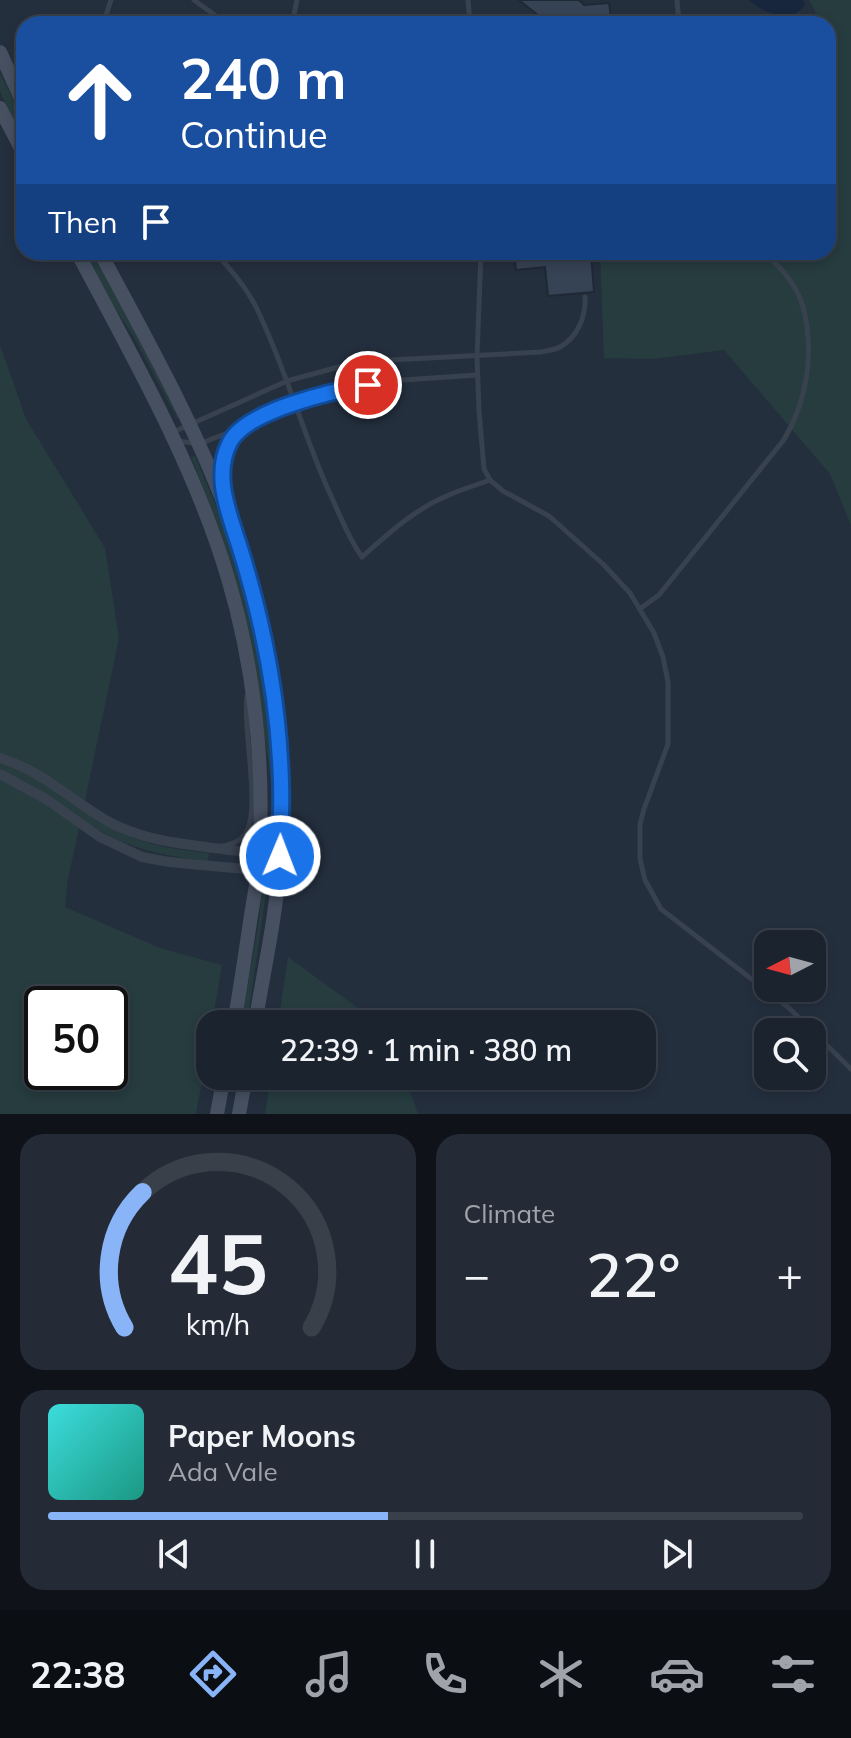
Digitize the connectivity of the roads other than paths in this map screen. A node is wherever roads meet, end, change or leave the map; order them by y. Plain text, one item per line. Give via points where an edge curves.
1 (194, 0) edge
2 (216, 16) edge
3 (0, 52) edge
4 (16, 87) edge
5 (0, 108) edge
6 (16, 139) edge
7 (81, 260) edge
8 (104, 260) edge
9 (222, 260) edge
10 (481, 260) edge
11 (773, 260) edge
12 (585, 297) dead end
13 (477, 357) junction
14 (477, 375) junction
15 (287, 381) junction
16 (294, 401) junction
17 (190, 425) junction
18 (243, 427) junction
19 (172, 437) junction
20 (199, 444) junction
21 (490, 480) junction
22 (224, 504) junction
23 (641, 608) junction
24 (250, 683) junction
25 (0, 758) edge
26 (37, 773) junction
27 (0, 774) edge
28 (28, 790) junction
29 (211, 847) junction
30 (259, 854) junction
31 (280, 856) junction
32 (258, 870) junction
33 (279, 872) junction
34 (236, 1010) edge
35 (257, 1010) edge
36 (851, 1069) edge
37 (221, 1090) edge
38 (243, 1090) edge
39 (217, 1114) edge
40 (239, 1114) edge

1 - 2 lane
3 - 4 main road
5 - 6 main road
7 - 19 main road
8 - 17 main road
9 - 15 lane via 255,305
10 - 13 lane
11 - 23 lane via 803,306 807,337 803,397 794,423 659,595
12 - 13 lane via 582,323 559,348
13 - 14 lane
13 - 15 lane via 346,365
14 - 16 lane via 388,381
14 - 21 lane via 484,469
15 - 16 lane
15 - 17 lane
16 - 18 lane
16 - 21 lane via 322,477 362,557 418,512
17 - 19 lane
17 - 20 main road
18 - 20 lane
18 - 22 lane via 229,443 224,460
19 - 20 lane
19 - 24 main road via 227,573
20 - 22 main road
21 - 23 lane via 549,516 603,564
22 - 31 main road via 254,596 271,674 281,783
23 - 36 lane via 663,657 669,713 668,744 640,824 645,880 661,909 789,1008
24 - 29 lane via 246,713 251,822 235,842
24 - 30 main road via 260,773
25 - 26 street
26 - 28 street
26 - 29 street via 133,833
27 - 28 street
28 - 32 street via 100,837 142,857
29 - 30 street
30 - 31 street
30 - 32 main road
31 - 33 main road
32 - 33 street
32 - 34 main road
33 - 35 main road
37 - 39 main road
38 - 40 main road

